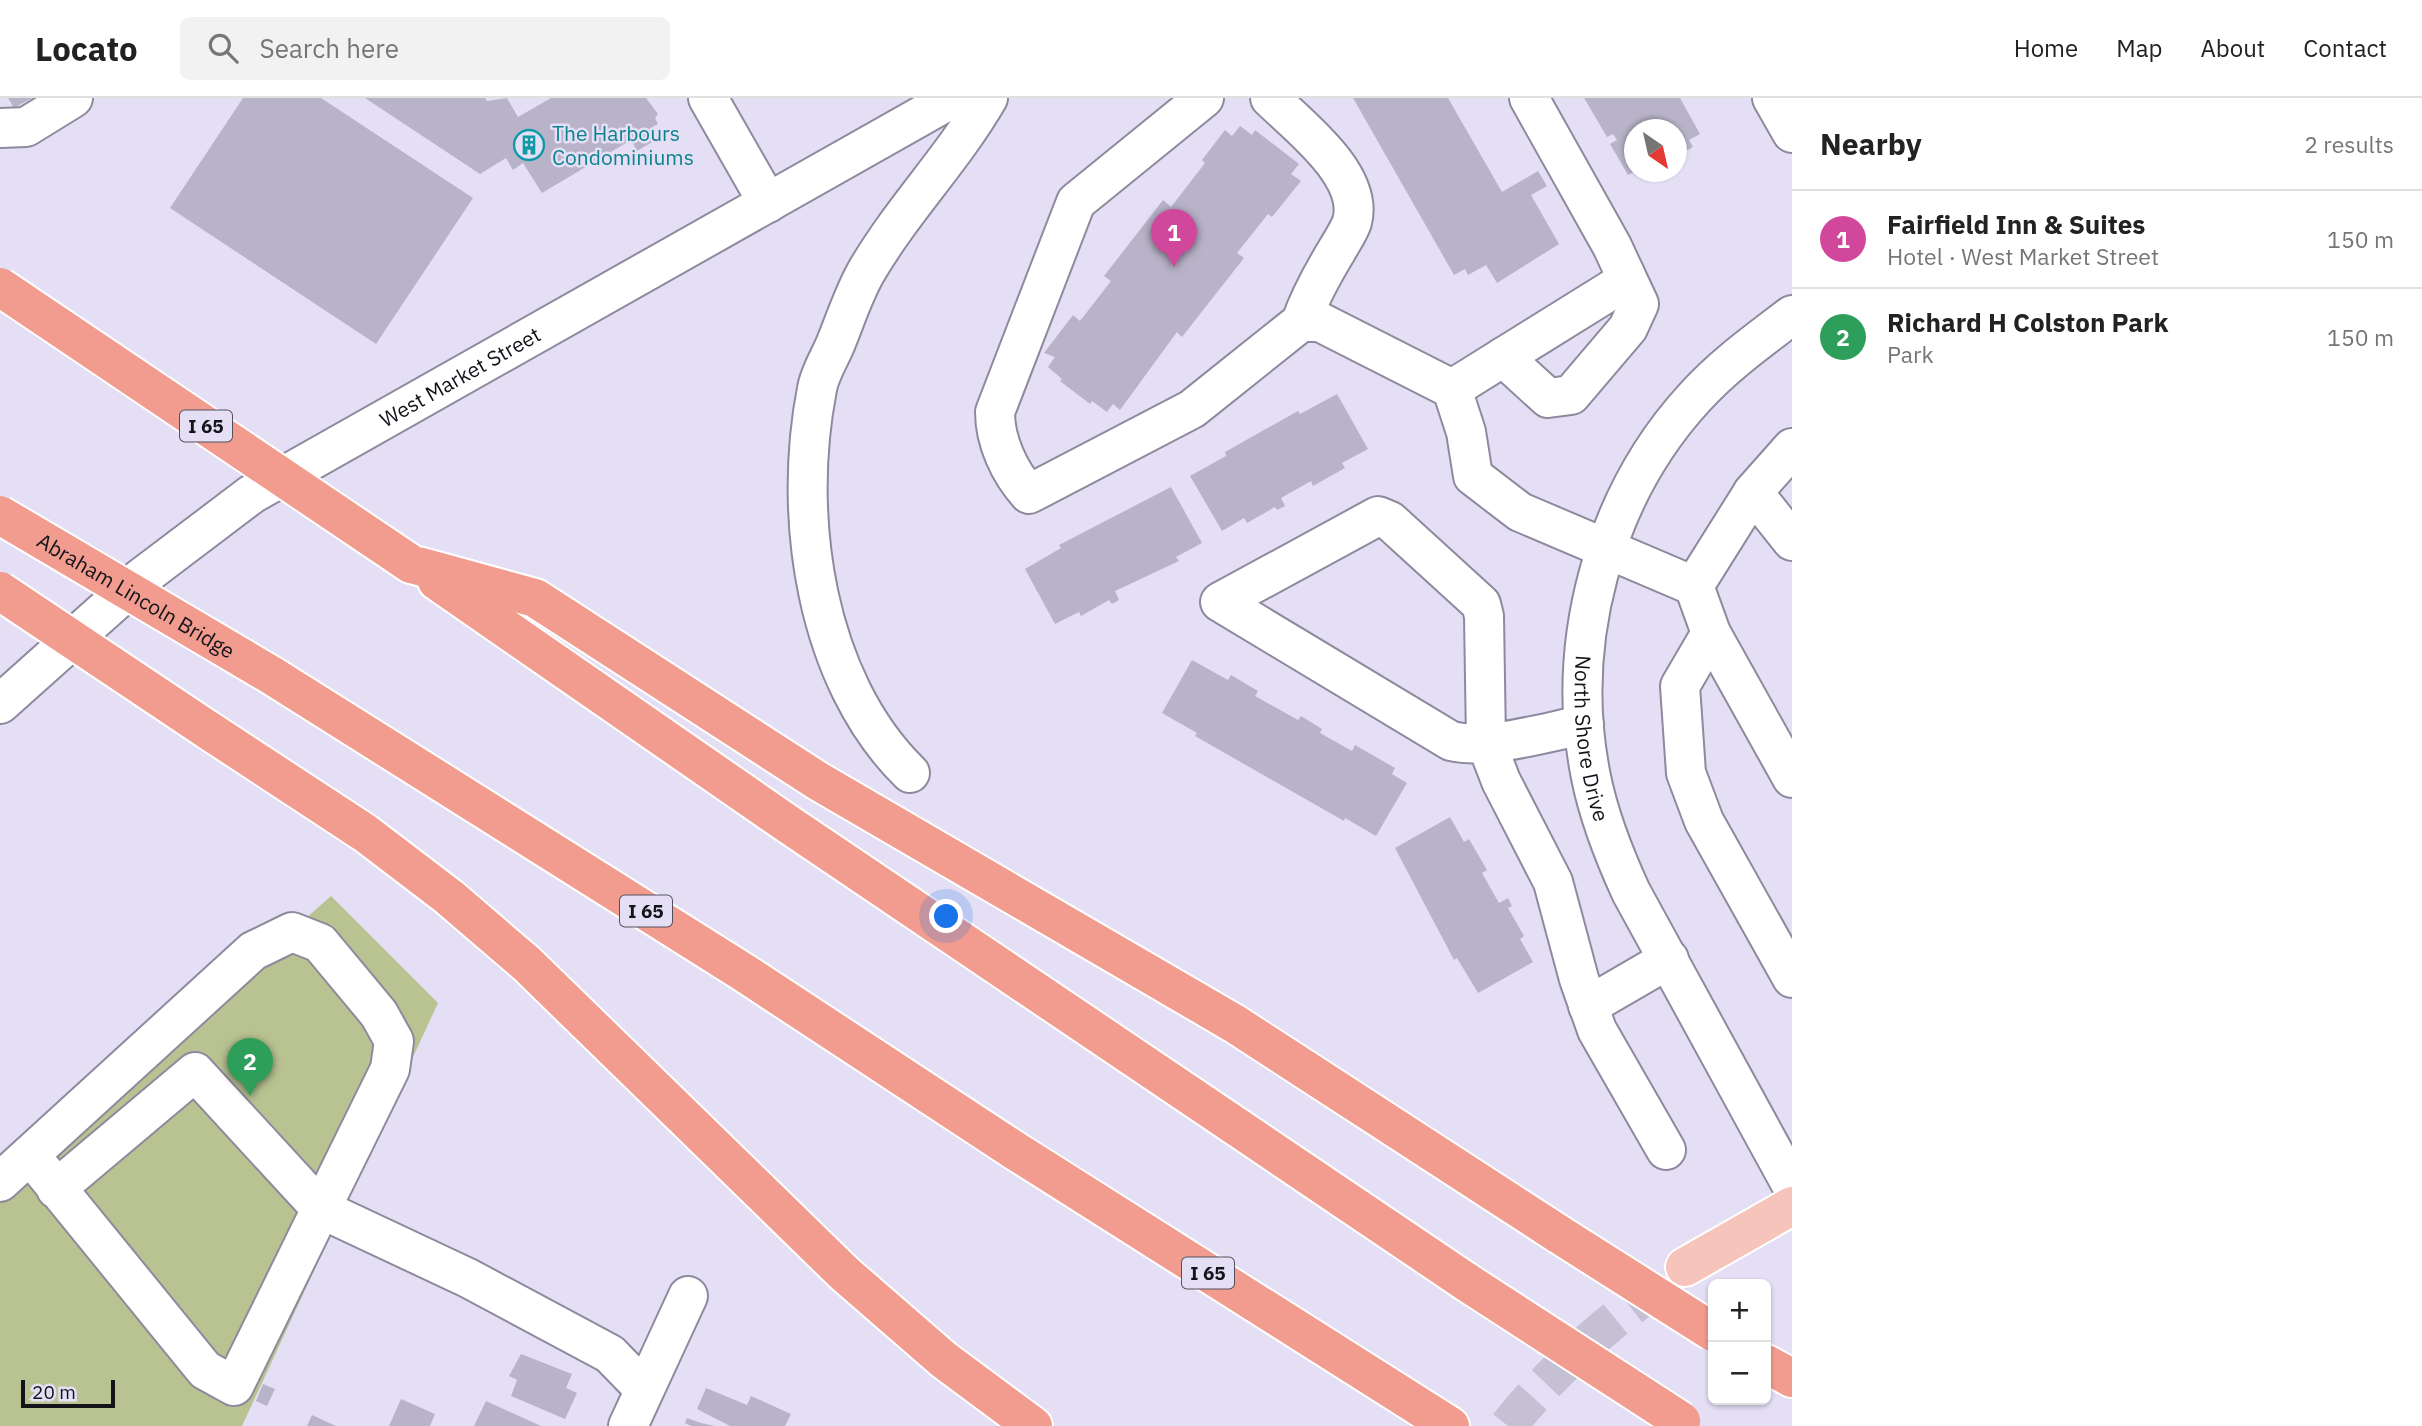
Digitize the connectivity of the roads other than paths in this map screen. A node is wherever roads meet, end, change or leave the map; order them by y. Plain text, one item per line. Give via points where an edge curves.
1 (73, 98) edge
2 (708, 98) edge
3 (953, 98) edge
4 (988, 98) edge
5 (1205, 98) edge
6 (1270, 98) edge
7 (1529, 98) edge
8 (1772, 98) edge
9 (0, 128) edge
10 (1792, 133) edge
11 (768, 202) junction
12 (1625, 274) junction
13 (0, 288) edge
14 (1792, 315) edge
15 (1301, 322) junction
16 (1503, 357) junction
17 (1452, 389) junction
18 (1792, 447) edge
19 (1754, 492) junction
20 (0, 515) edge
21 (1792, 541) edge
22 (1607, 549) junction
23 (411, 564) junction
24 (1694, 586) junction
25 (0, 591) edge
26 (1711, 633) junction
27 (0, 704) edge
28 (1584, 725) junction
29 (1486, 742) junction
30 (910, 773) dead end
31 (1792, 778) edge
32 (1669, 959) junction
33 (1792, 978) edge
34 (1588, 1006) junction
35 (1666, 1150) dead end
36 (30, 1156) junction
37 (0, 1182) edge
38 (1792, 1186) edge
39 (56, 1189) junction
40 (1792, 1206) edge
41 (321, 1209) junction
42 (1685, 1267) tunnel mouth
43 (688, 1296) dead end
44 (1708, 1329) edge
45 (1771, 1367) edge
46 (1792, 1378) edge
47 (644, 1389) junction
48 (1686, 1423) edge
49 (628, 1426) edge
50 (1033, 1426) edge
51 (1450, 1426) edge

1 - 9 street via 26,127
2 - 11 street
3 - 11 street, West Market Street
4 - 30 street via 963,141 902,215 865,274 817,387 807,476 815,575 831,646 856,701 891,754
5 - 15 street via 1076,202 995,412 995,431 1016,480 1029,494 1192,409
6 - 15 street via 1326,153 1355,201 1352,223 1309,298
7 - 12 street
8 - 10 street
11 - 27 street, West Market Street via 252,494 141,578
12 - 16 street via 1616,287
12 - 16 street via 1639,304 1628,328 1571,395 1548,398
13 - 23 highway, I 65, bridge
14 - 22 street, North Shore Drive via 1721,369 1668,430 1626,499
15 - 17 street via 1320,322
16 - 17 street
17 - 22 street via 1466,432 1473,476 1520,513
18 - 19 street
19 - 21 street
19 - 24 street
20 - 51 highway, Abraham Lincoln Bridge / I 65, bridge via 271,675
22 - 24 street
22 - 28 street, North Shore Drive via 1590,614 1582,695
23 - 44 highway, bridge via 535,598 818,781 1235,1024
23 - 48 highway, I 65, bridge via 1468,1283
24 - 26 street
25 - 50 highway, bridge via 365,834 449,897 527,964 855,1283 944,1360
26 - 31 street
26 - 33 street via 1680,686 1686,773 1704,821
28 - 29 street
28 - 32 street, North Shore Drive via 1591,776 1614,855
29 - 29 street via 1451,741 1220,602 1378,516 1390,522 1481,604
29 - 34 street via 1553,882
32 - 34 street
32 - 38 street, North Shore Drive
34 - 35 street via 1597,1030
36 - 37 street
36 - 39 street
36 - 41 street via 253,951 292,932 320,943 379,1014 394,1041 390,1069
39 - 41 street via 195,1072
39 - 41 street via 205,1370 234,1386
40 - 42 main road
41 - 47 street via 468,1278 610,1354
43 - 47 street
45 - 46 highway
47 - 49 street

